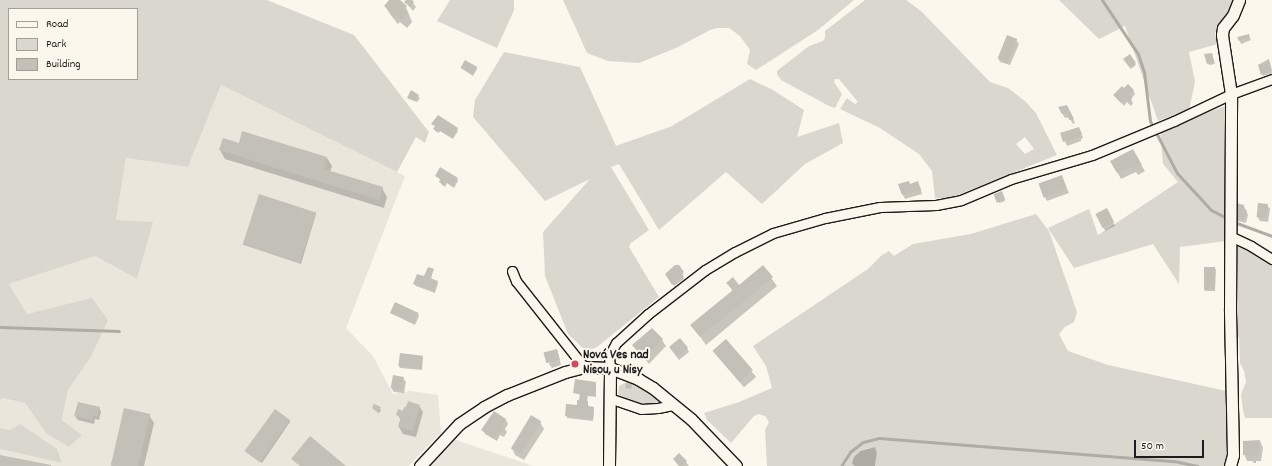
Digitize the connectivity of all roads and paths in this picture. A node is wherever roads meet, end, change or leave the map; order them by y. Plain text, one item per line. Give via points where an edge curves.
1 (1239, 0) edge
2 (1272, 79) edge
3 (1230, 94) junction
4 (1230, 236) junction
5 (1272, 259) edge
6 (512, 271) dead end
7 (584, 367) junction
8 (610, 368) junction
9 (609, 398) junction
10 (674, 405) junction
11 (420, 466) edge
12 (609, 466) edge
13 (736, 466) edge
14 (1230, 466) edge

1 - 3 street via 1233,15 1223,28 1222,35
2 - 3 street
3 - 4 street
3 - 8 street via 1174,121 1092,155 1011,180 961,200 936,205 880,207 825,218 773,233 706,270 648,314 616,343 609,356
4 - 5 street
4 - 14 street via 1233,455
6 - 7 street via 516,281
7 - 8 street
7 - 11 street via 565,372 484,407 459,424
8 - 9 street
8 - 10 street via 654,388
9 - 10 street via 641,409
9 - 12 street
10 - 13 street

